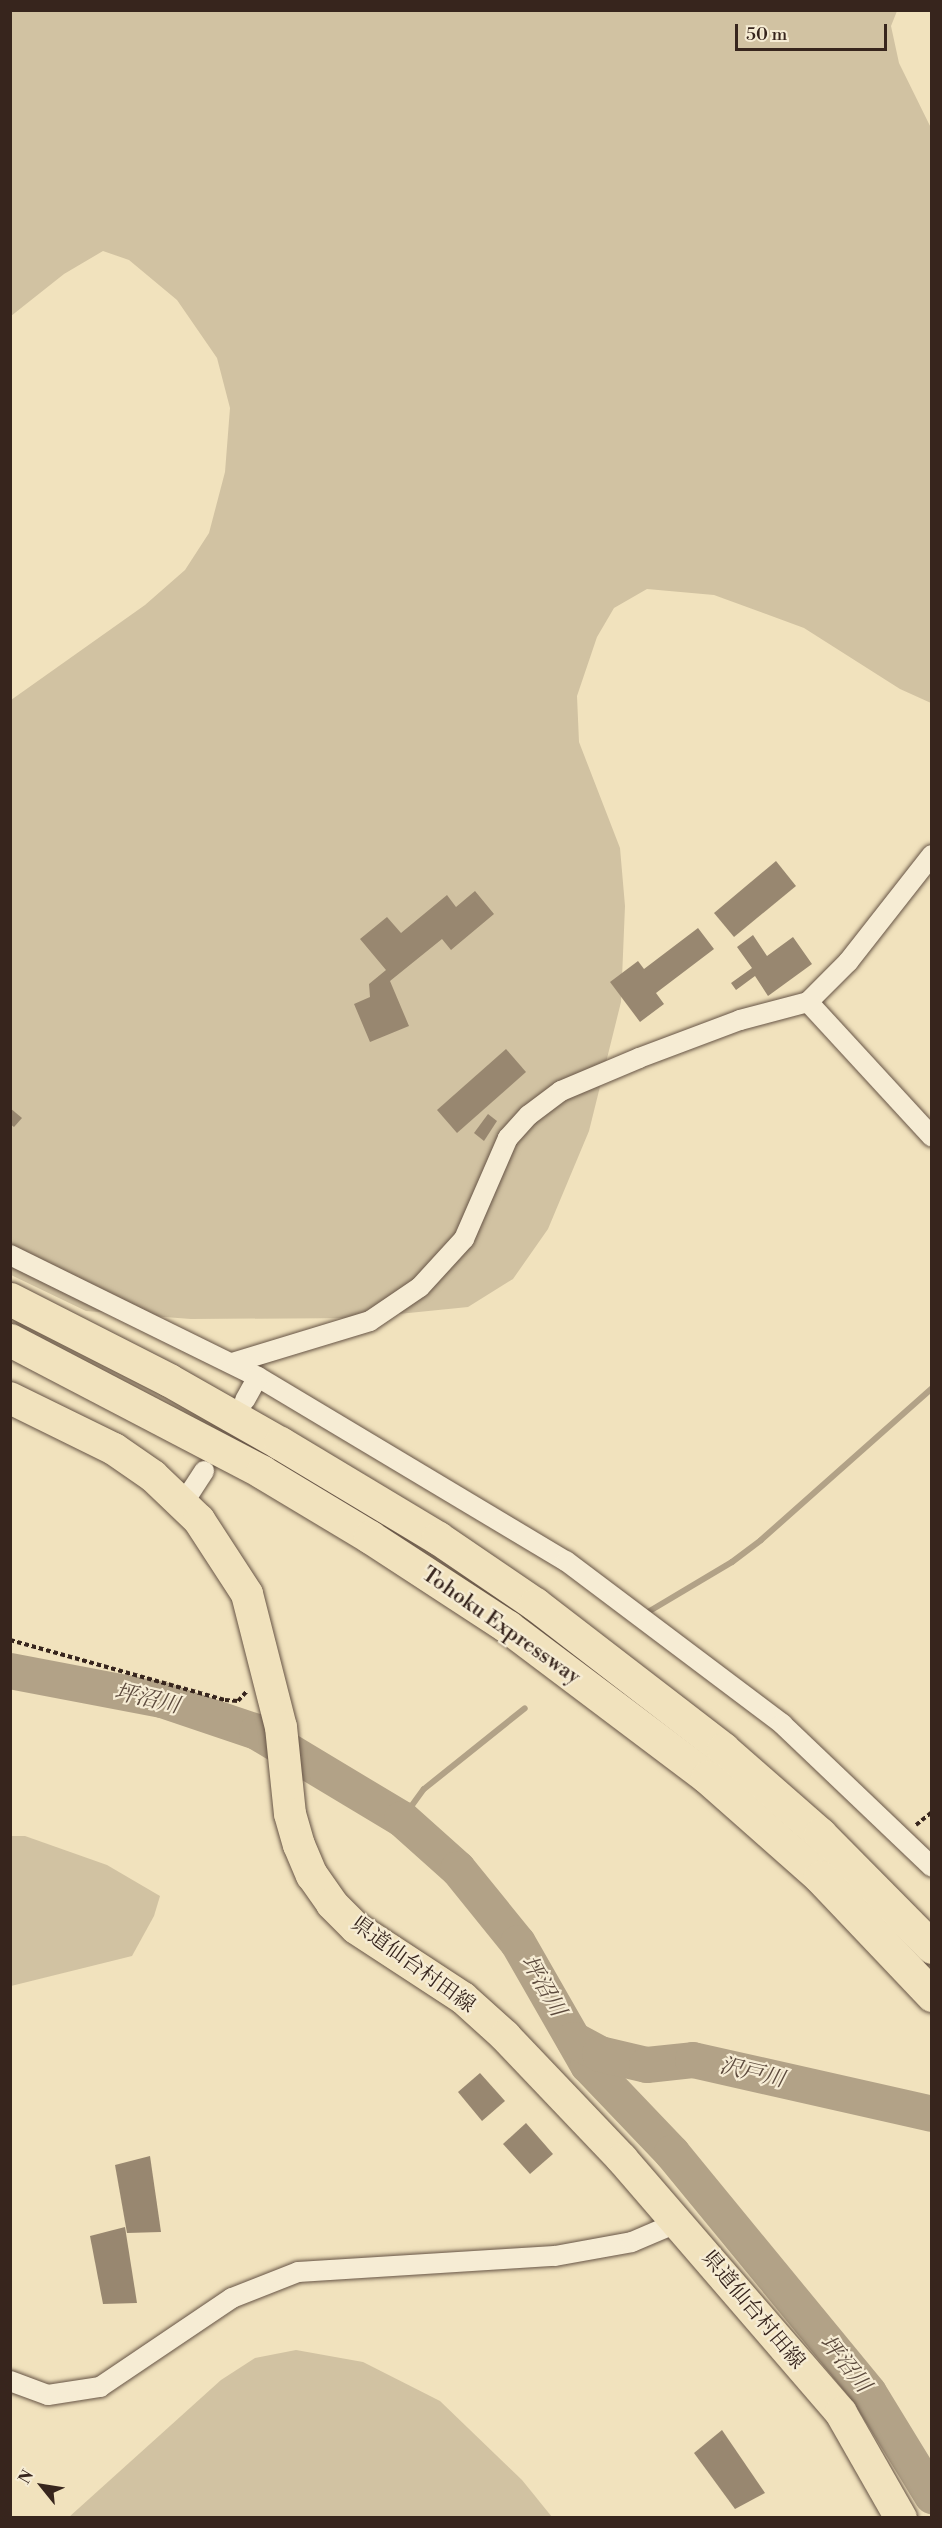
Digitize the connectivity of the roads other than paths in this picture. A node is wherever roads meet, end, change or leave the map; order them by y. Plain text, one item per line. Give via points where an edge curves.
1 (932, 855) edge
2 (808, 1002) junction
3 (932, 1137) edge
4 (10, 1255) edge
5 (10, 1299) edge
6 (10, 1340) edge
7 (232, 1363) junction
8 (258, 1377) junction
9 (10, 1398) edge
10 (245, 1400) dead end
11 (204, 1470) dead end
12 (184, 1502) junction
13 (932, 1867) edge
14 (932, 1947) edge
15 (932, 1995) edge
16 (679, 2222) junction
17 (10, 2381) edge
18 (901, 2517) edge

1 - 2 street via 848,962
2 - 3 street
2 - 7 street via 740,1020 561,1091 528,1115 508,1138 464,1239 420,1287 370,1321
4 - 7 street
5 - 14 highway, Tohoku Expressway via 169,1380 280,1443 438,1538 536,1604 723,1749 820,1834
6 - 15 highway, Tohoku Expressway via 262,1472 508,1627 707,1777 820,1877
7 - 8 street
8 - 10 street
8 - 13 street via 566,1561 782,1725
9 - 12 main road, 県道仙台村田線 via 114,1449
11 - 12 street
12 - 16 main road, 県道仙台村田線 via 247,1594 281,1727 290,1814 312,1875 332,1904 356,1928 463,1998 505,2036
16 - 17 street via 632,2242 555,2256 298,2272 232,2298 100,2387 48,2396
16 - 18 main road, 県道仙台村田線 via 841,2413

